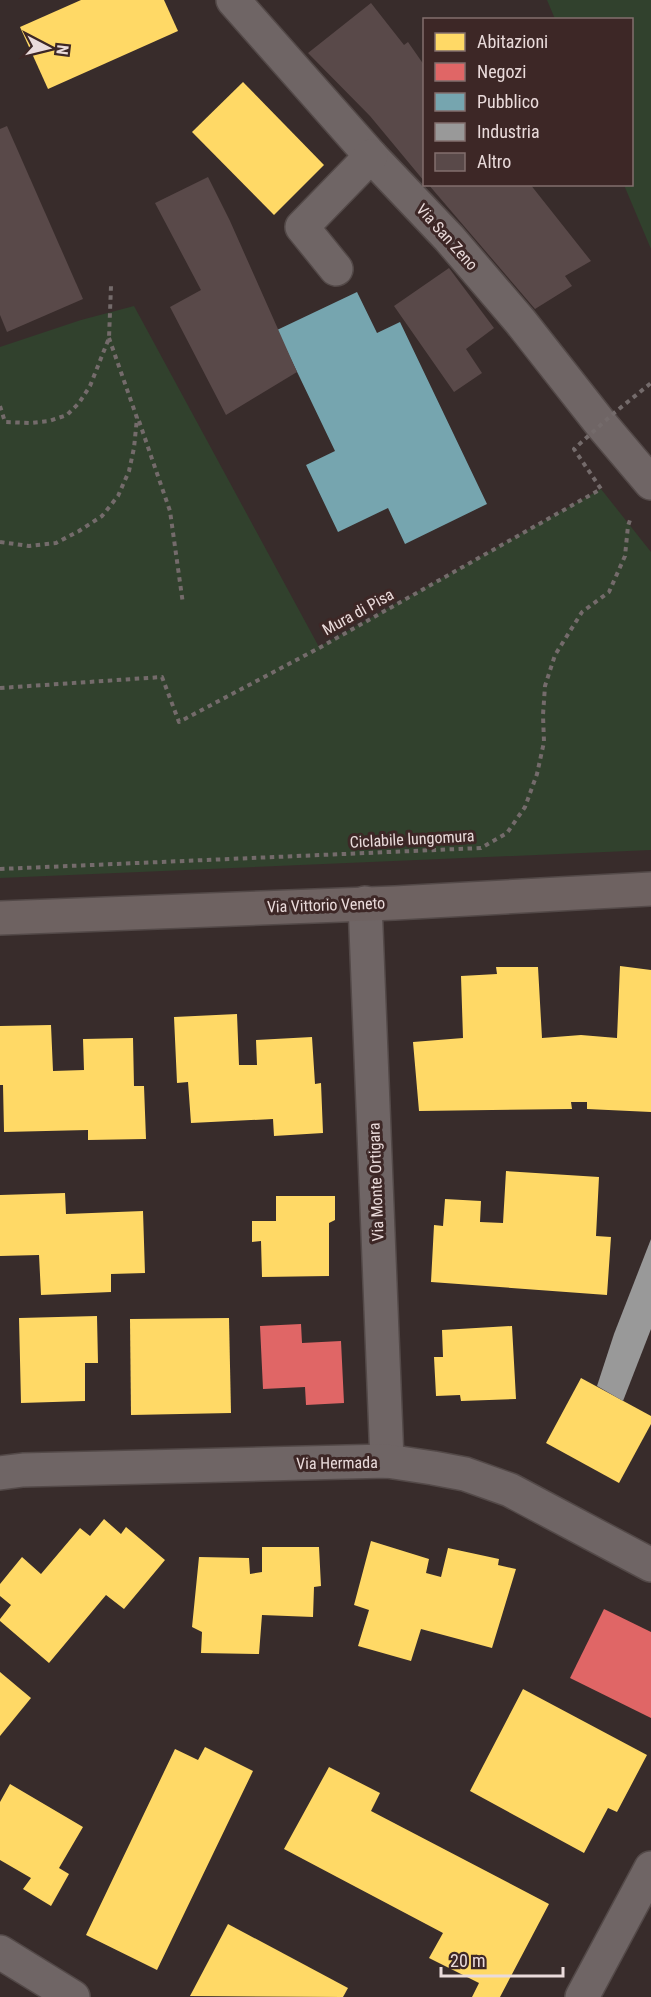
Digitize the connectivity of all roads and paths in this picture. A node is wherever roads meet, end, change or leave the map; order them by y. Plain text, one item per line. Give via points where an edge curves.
1 (232, 0) edge
2 (371, 156) junction
3 (336, 269) dead end
4 (111, 285) dead end
5 (108, 338) junction
6 (651, 383) edge
7 (0, 406) edge
8 (138, 418) junction
9 (2, 423) edge
10 (601, 424) junction
11 (651, 483) edge
12 (631, 517) dead end
13 (0, 542) edge
14 (183, 604) dead end
15 (0, 688) edge
16 (0, 869) edge
17 (651, 889) edge
18 (365, 903) junction
19 (0, 918) edge
20 (387, 1461) junction
21 (0, 1473) edge
22 (651, 1565) edge
23 (651, 1868) edge
24 (0, 1952) edge
25 (73, 1997) edge
26 (582, 1997) edge

1 - 2 street, Via San Zeno
2 - 3 street via 302,227
2 - 10 street, Via San Zeno via 456,246
4 - 5 path
5 - 8 path
5 - 9 path via 90,386 67,415 50,421
6 - 10 path, Mura di Pisa, bridge
7 - 9 path
8 - 13 path via 129,471 118,496 102,516 56,543 29,546
8 - 14 path via 170,511
10 - 11 street, Via San Zeno
10 - 15 path, Mura di Pisa, bridge via 574,449 601,489 179,722 162,676
12 - 16 path, Ciclabile lungomura via 619,574 609,592 582,612 555,655 545,686 544,742 525,807 507,833 481,848
17 - 18 main road, Via Vittorio Veneto
18 - 19 main road, Via Vittorio Veneto
18 - 20 street, Via Monte Ortigara
20 - 21 street, Via Hermada
20 - 22 street, Via Hermada via 465,1474 510,1490
23 - 26 street
24 - 25 street

